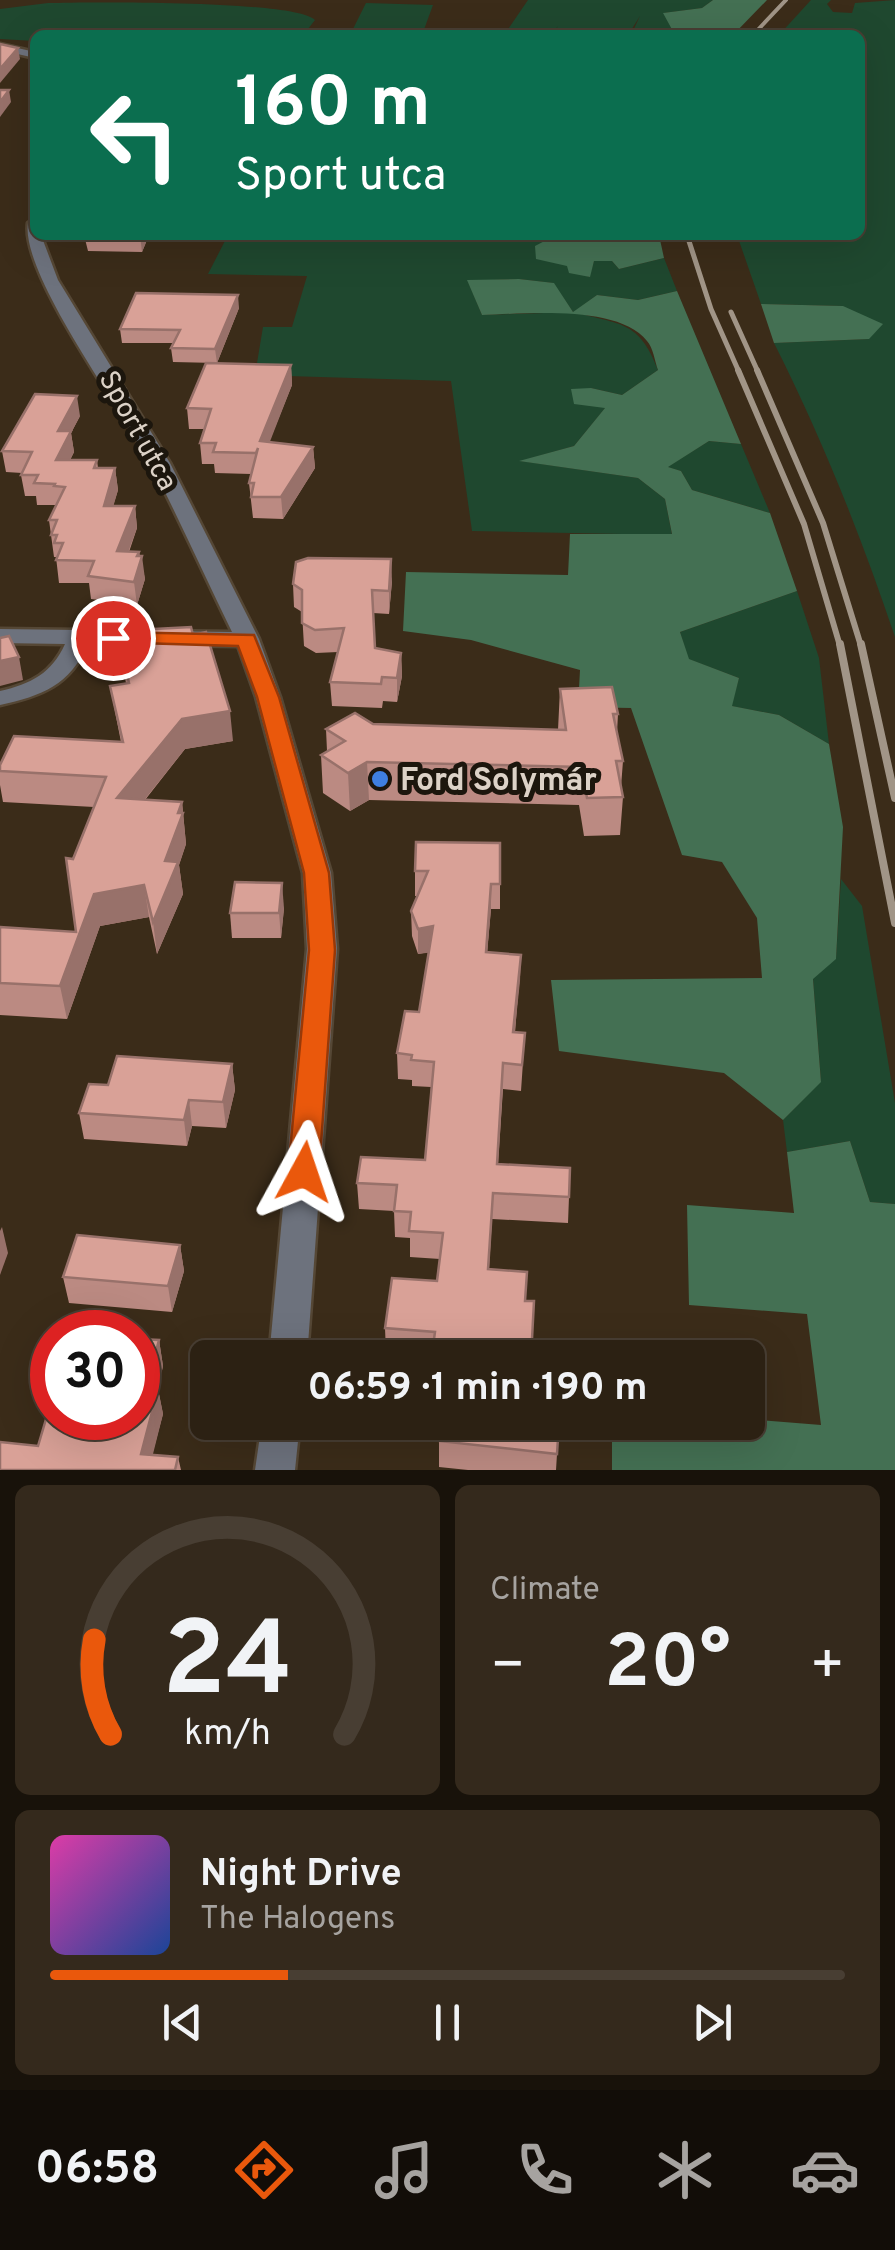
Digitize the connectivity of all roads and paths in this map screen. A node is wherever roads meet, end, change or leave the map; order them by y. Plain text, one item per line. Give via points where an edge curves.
1 (0, 47) edge
2 (30, 54) edge
3 (35, 240) edge
4 (0, 636) edge
5 (79, 638) junction
6 (247, 640) junction
7 (0, 698) edge
8 (290, 1340) edge
9 (278, 1440) edge
10 (274, 1470) edge

1 - 2 street
3 - 6 street, Sport utca via 50,280 160,463
4 - 5 street
5 - 6 street
5 - 7 street via 54,680
6 - 8 street, Sport utca via 317,873 322,950
9 - 10 street

